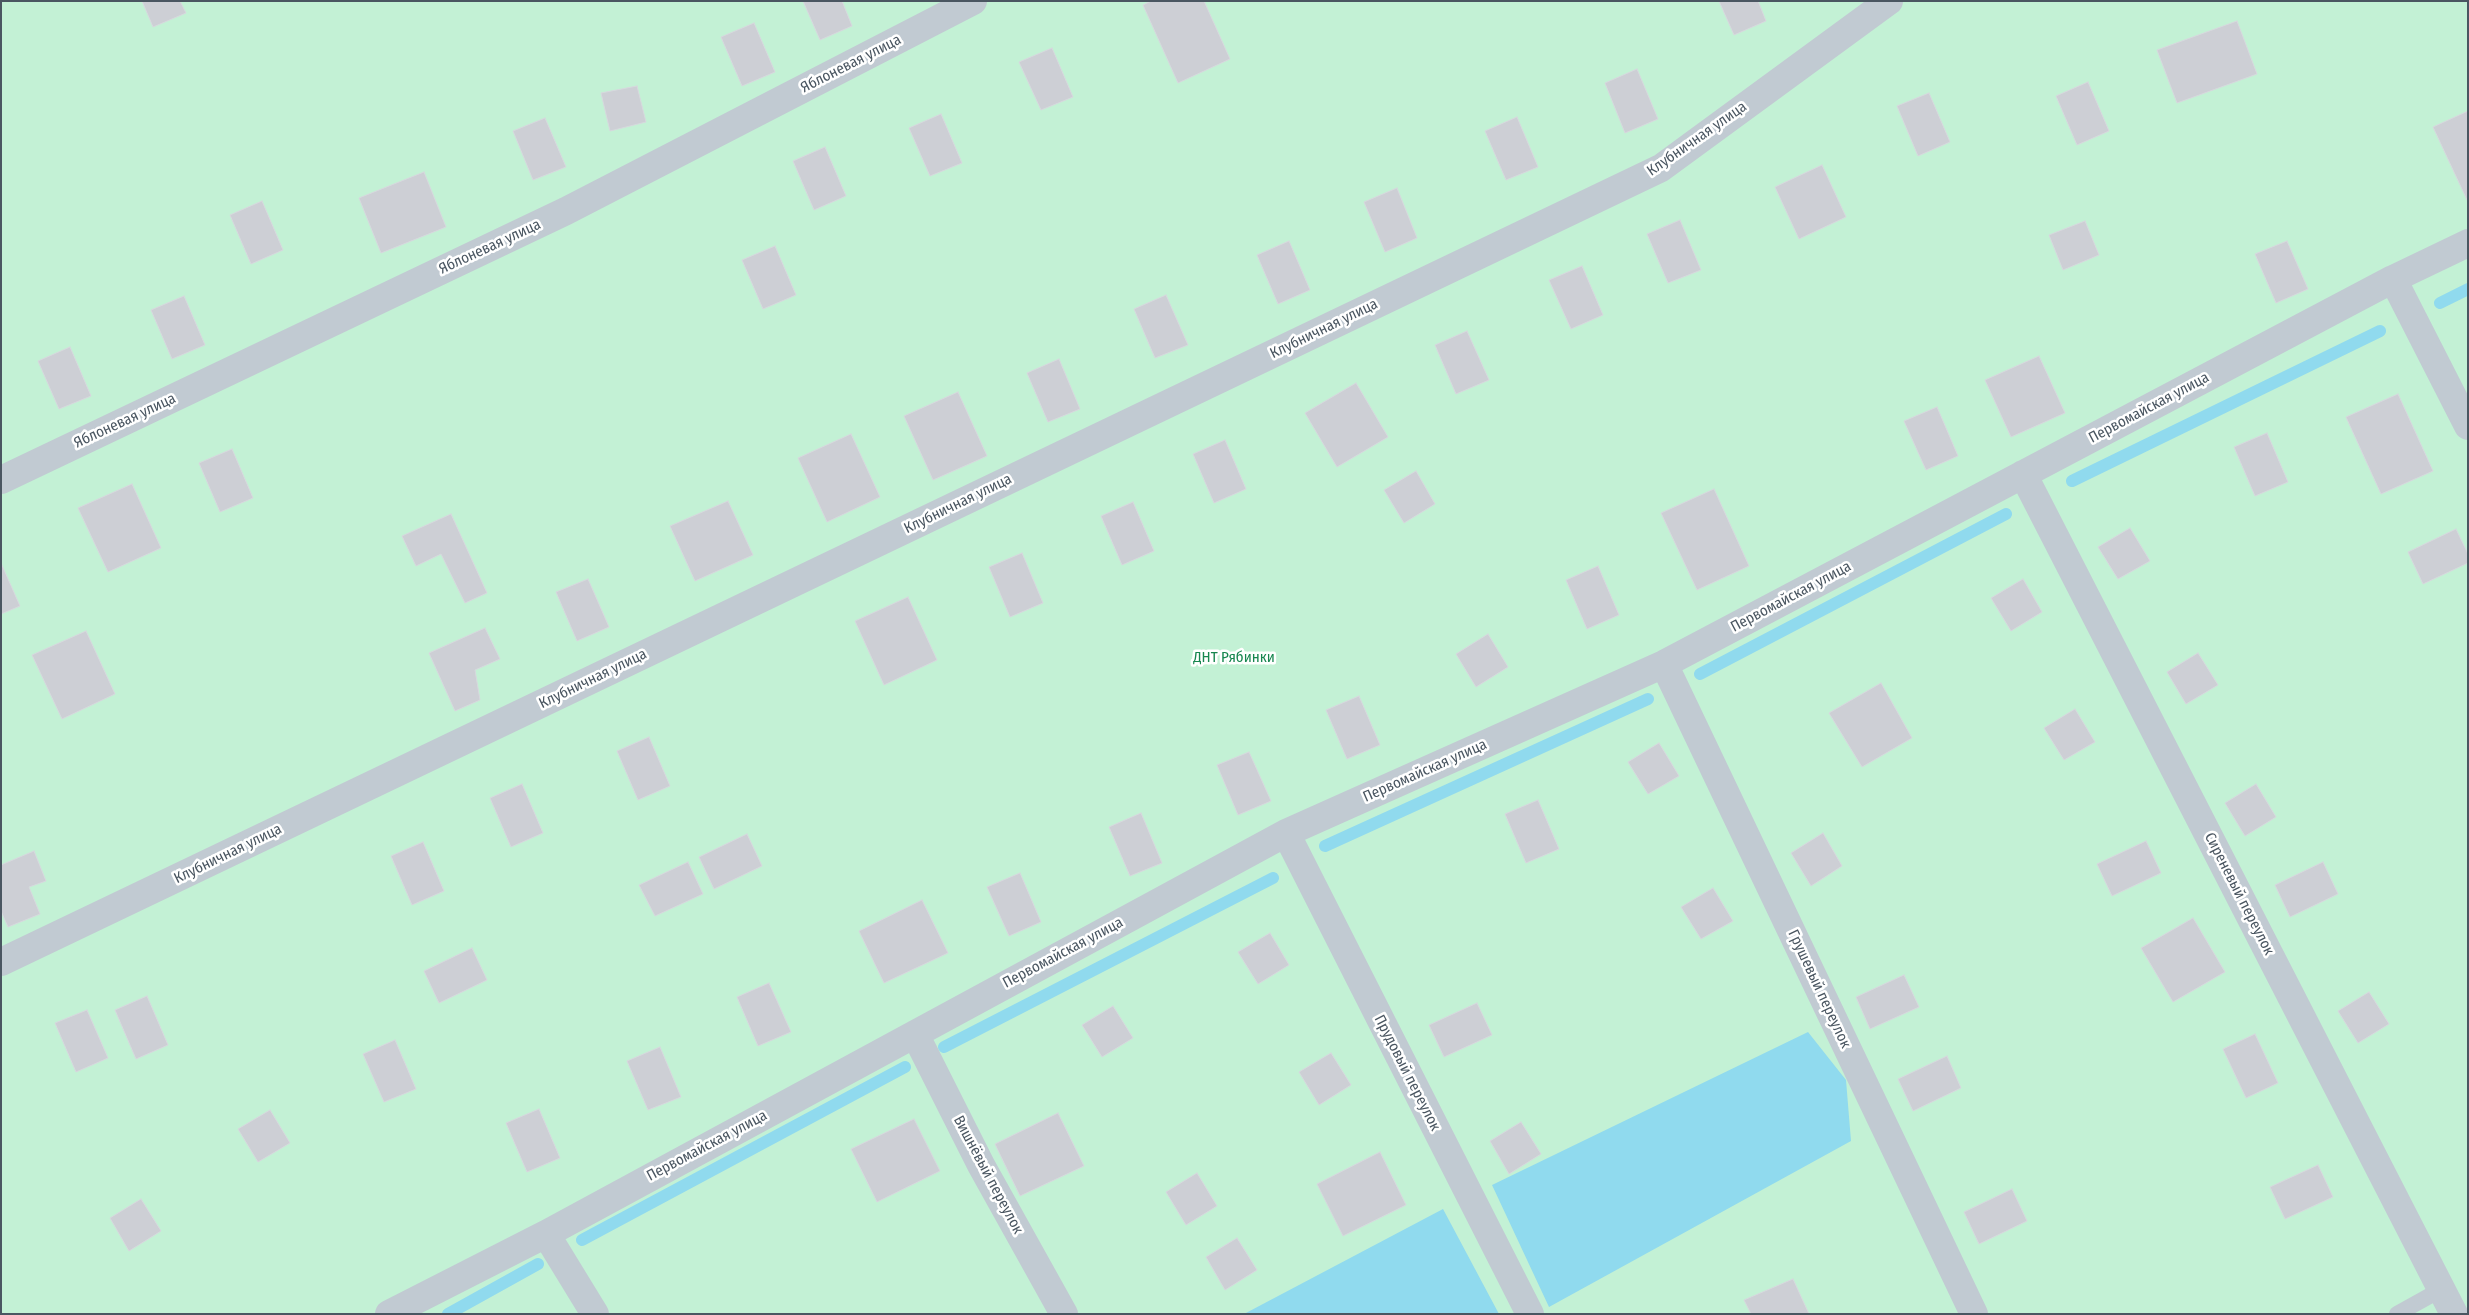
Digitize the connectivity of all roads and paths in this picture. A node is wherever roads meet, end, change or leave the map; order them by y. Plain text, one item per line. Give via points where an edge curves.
1 (973, 1) edge
2 (1889, 1) edge
3 (2468, 243) edge
4 (2393, 279) junction
5 (2468, 426) edge
6 (2023, 474) junction
7 (1, 480) edge
8 (1664, 664) junction
9 (1286, 832) junction
10 (1, 962) edge
11 (915, 1034) junction
12 (546, 1234) junction
13 (2442, 1289) junction
14 (389, 1314) edge
15 (594, 1314) edge
16 (1064, 1314) edge
17 (1530, 1314) edge
18 (1974, 1314) edge
19 (2397, 1314) edge
20 (2454, 1314) edge

1 - 7 street, Яблоневая улица via 566,211
2 - 10 street, Клубничная улица via 1661,168
3 - 4 street, Первомайская улица
4 - 5 street
4 - 6 street, Первомайская улица
6 - 8 street, Первомайская улица
6 - 13 street, Сиреневый переулок
8 - 9 street, Первомайская улица
8 - 18 street, Грушевый переулок
9 - 11 street, Первомайская улица
9 - 17 street, Прудовый переулок
11 - 12 street, Первомайская улица
11 - 16 street, Вишнёвый переулок via 981,1165
12 - 14 street, Первомайская улица
12 - 15 street
13 - 19 lane
13 - 20 street, Сиреневый переулок

